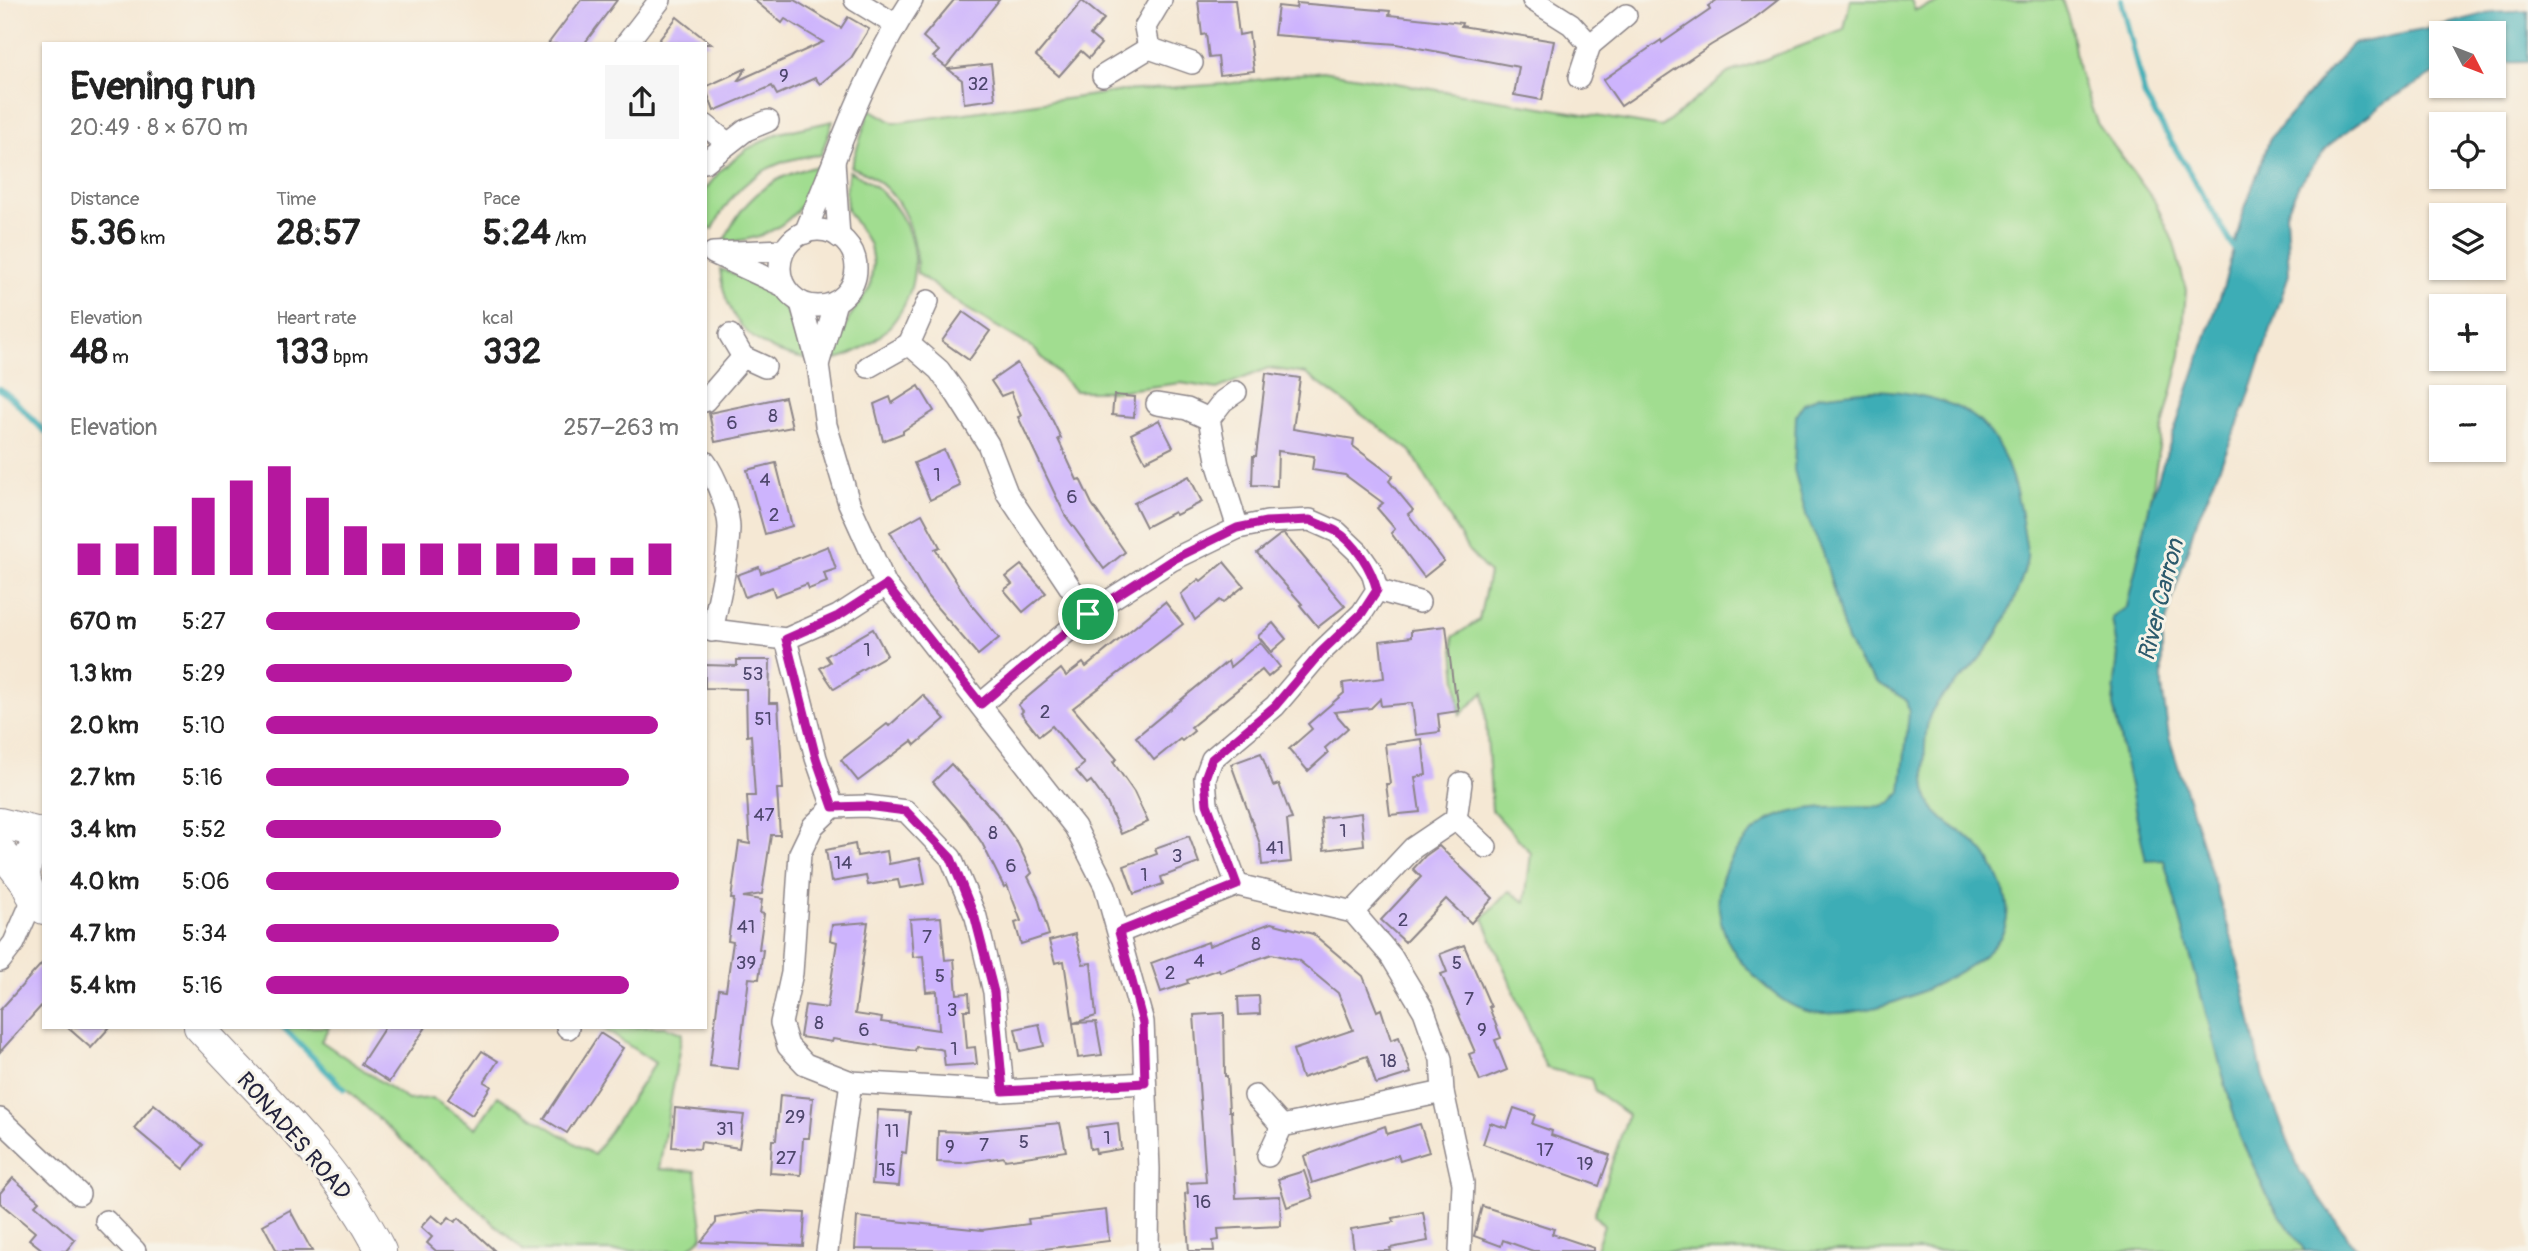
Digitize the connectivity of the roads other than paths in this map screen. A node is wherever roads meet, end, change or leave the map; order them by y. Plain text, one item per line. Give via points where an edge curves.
1 (660, 0) edge
2 (855, 0) edge
3 (912, 0) edge
4 (1161, 0) edge
5 (1534, 0) edge
6 (1626, 15) dead end
7 (896, 25) junction
8 (628, 42) edge
9 (1590, 45) junction
10 (1149, 48) junction
11 (1192, 63) dead end
12 (1103, 76) dead end
13 (1579, 78) dead end
14 (768, 121) dead end
15 (707, 127) edge
16 (727, 143) junction
17 (707, 160) edge
18 (834, 161) junction
19 (805, 233) junction
20 (839, 237) junction
21 (785, 250) junction
22 (709, 252) edge
23 (784, 286) junction
24 (928, 301) dead end
25 (836, 302) junction
26 (801, 303) junction
27 (730, 335) dead end
28 (909, 344) junction
29 (743, 357) junction
30 (818, 365) junction
31 (765, 366) dead end
32 (868, 367) dead end
33 (1236, 392) dead end
34 (707, 399) edge
35 (1157, 404) dead end
36 (1209, 419) junction
37 (707, 464) edge
38 (1237, 528) junction
39 (886, 585) junction
40 (1377, 590) junction
41 (1419, 602) dead end
42 (1088, 614) junction
43 (709, 630) edge
44 (786, 639) junction
45 (981, 704) junction
46 (1461, 783) dead end
47 (833, 807) junction
48 (1456, 819) junction
49 (0, 823) edge
50 (42, 834) edge
51 (42, 841) edge
52 (1486, 847) dead end
53 (0, 850) edge
54 (1237, 885) junction
55 (34, 897) edge
56 (1353, 912) junction
57 (1119, 932) junction
58 (0, 961) edge
59 (201, 1029) edge
60 (851, 1082) junction
61 (1145, 1083) junction
62 (1003, 1091) junction
63 (1443, 1092) junction
64 (1255, 1096) dead end
65 (0, 1119) edge
66 (1282, 1126) junction
67 (1268, 1156) dead end
68 (79, 1194) dead end
69 (106, 1221) dead end
70 (135, 1251) edge
71 (381, 1251) edge
72 (827, 1251) edge
73 (1148, 1251) edge
74 (1460, 1251) edge

1 - 8 street
2 - 7 street
3 - 7 street
4 - 10 street via 1145,27
5 - 9 street via 1572,24
6 - 9 street
7 - 18 street via 859,96
9 - 13 street
10 - 11 street
10 - 12 street
14 - 16 street
15 - 16 street
16 - 17 street
18 - 19 street
18 - 20 street
19 - 20 street via 828,232
19 - 21 street
20 - 25 street via 856,265 851,286
21 - 22 street
21 - 23 street via 780,262
22 - 23 street
23 - 26 street
24 - 28 street
25 - 26 street via 825,306
25 - 30 street
26 - 30 street
27 - 29 street
28 - 32 street
28 - 42 street via 939,370 957,395 988,444 1007,493
29 - 31 street
29 - 34 street
30 - 39 street via 825,425 849,503
33 - 36 street
35 - 36 street via 1187,409
36 - 38 street
37 - 43 street via 729,525 724,571
38 - 40 street via 1310,520 1337,532 1358,552 1373,572
38 - 42 street via 1172,560
39 - 44 street via 838,616
39 - 45 street
40 - 41 street
40 - 54 street via 1362,613 1275,706 1212,759 1205,778 1207,804
42 - 45 street
43 - 44 street
44 - 47 street
45 - 57 street via 1075,827 1105,886
46 - 48 street
47 - 60 street via 813,826 800,853 792,973 781,1023 788,1046 805,1064
47 - 62 street via 906,811 951,858 975,918 994,992
48 - 52 street
48 - 56 street via 1413,848
49 - 50 main road
51 - 55 main road via 26,864
53 - 55 main road
54 - 56 street
54 - 57 street
55 - 58 street via 15,943
56 - 63 street via 1391,956 1424,1011 1441,1059
57 - 61 street via 1143,1023
59 - 71 main road, RONADES ROAD via 317,1156 366,1222
60 - 62 street
60 - 72 street
61 - 62 street
61 - 73 street
63 - 66 street
63 - 74 street via 1463,1183
64 - 66 street
65 - 68 street
66 - 67 street
69 - 70 street

